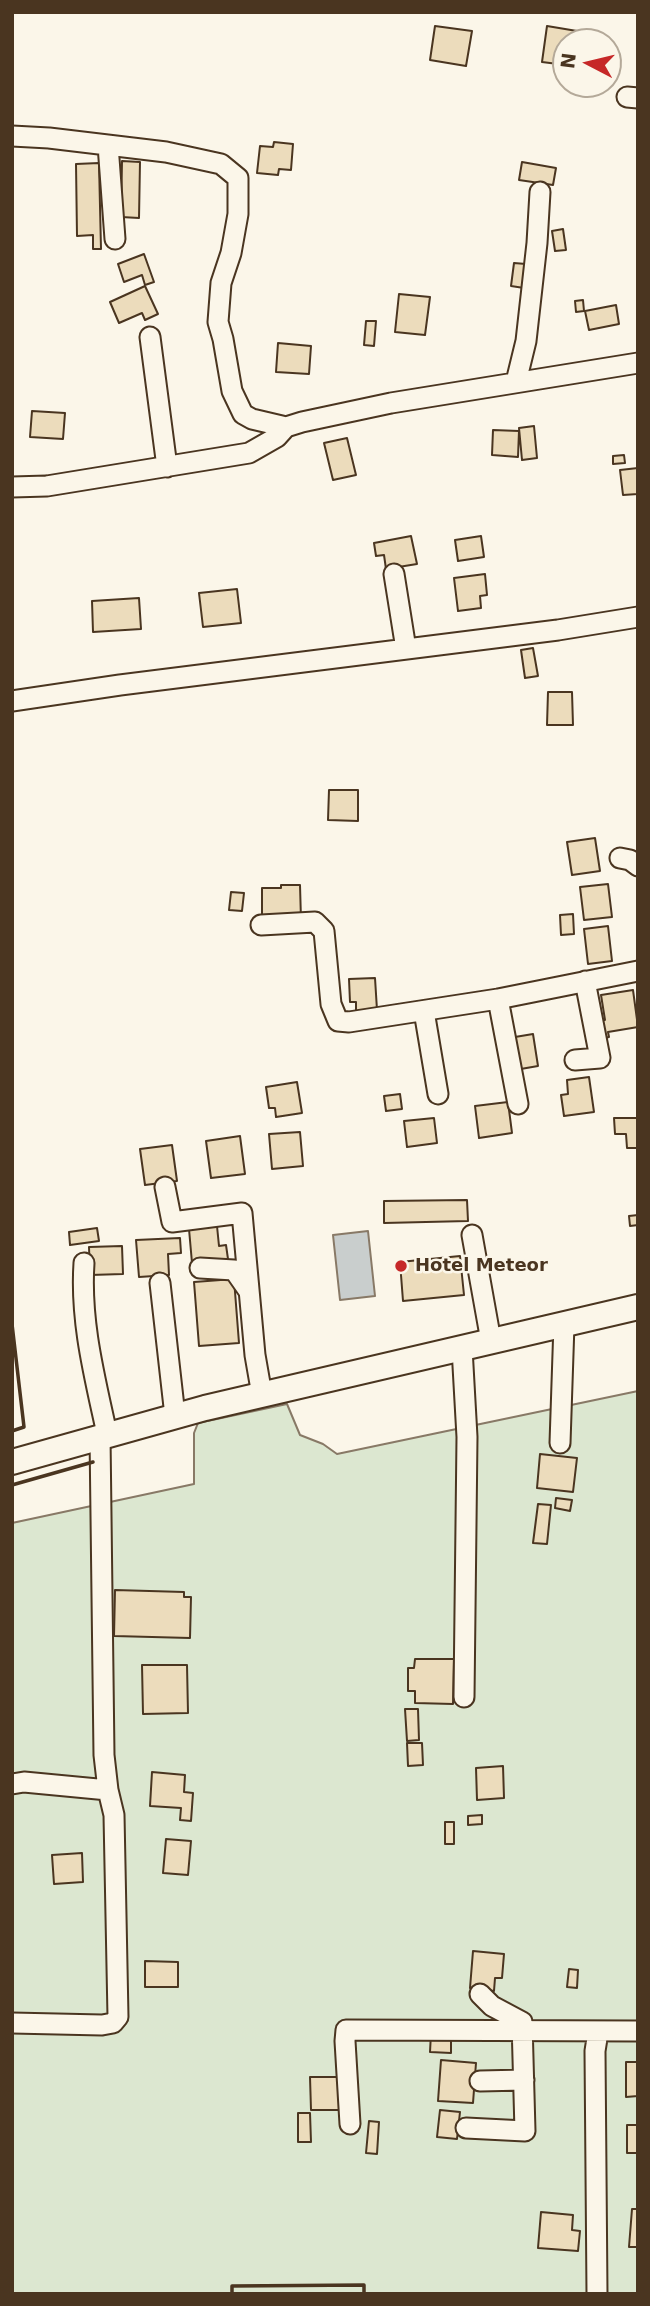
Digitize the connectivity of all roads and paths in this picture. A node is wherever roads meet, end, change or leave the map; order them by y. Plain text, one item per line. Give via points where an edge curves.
1 (12, 136) edge
2 (108, 145) junction
3 (540, 192) dead end
4 (115, 239) dead end
5 (150, 337) dead end
6 (638, 363) edge
7 (516, 383) junction
8 (286, 427) junction
9 (167, 467) junction
10 (12, 487) edge
11 (394, 574) dead end
12 (638, 617) edge
13 (406, 649) junction
14 (12, 701) edge
15 (261, 925) dead end
16 (638, 971) edge
17 (585, 981) junction
18 (498, 999) junction
19 (424, 1010) junction
20 (575, 1060) dead end
21 (439, 1094) dead end
22 (519, 1104) dead end
23 (165, 1187) dead end
24 (472, 1235) dead end
25 (84, 1263) dead end
26 (200, 1268) dead end
27 (160, 1283) dead end
28 (248, 1290) junction
29 (638, 1307) edge
30 (564, 1324) junction
31 (491, 1341) junction
32 (462, 1348) junction
33 (262, 1395) junction
34 (175, 1416) junction
35 (104, 1435) junction
36 (560, 1443) dead end
37 (12, 1462) edge
38 (464, 1697) dead end
39 (12, 1784) edge
40 (108, 1790) junction
41 (480, 1994) dead end
42 (12, 2023) edge
43 (638, 2031) edge
44 (523, 2032) junction
45 (598, 2032) junction
46 (524, 2080) junction
47 (480, 2081) dead end
48 (350, 2124) dead end
49 (466, 2128) dead end
50 (597, 2294) edge

1 - 2 street
2 - 4 street
2 - 8 street via 213,162 238,178 238,214 221,284 218,322 232,391 243,414
3 - 7 street via 526,341
5 - 9 street
6 - 7 street
7 - 8 street via 391,403
8 - 9 street via 277,438 249,453
9 - 10 street
11 - 13 street
12 - 13 street
13 - 14 street
15 - 19 street via 315,922 321,927 331,1004 338,1021
16 - 17 street
17 - 18 street
17 - 20 street via 600,1058
18 - 19 street
18 - 22 street
19 - 21 street
23 - 28 street via 172,1222 242,1213
24 - 31 street
25 - 35 street via 85,1322
26 - 28 street via 234,1270
27 - 34 street
28 - 33 street
29 - 30 main road
30 - 31 main road
30 - 36 street
31 - 32 main road
32 - 33 main road
32 - 38 street via 467,1437
33 - 34 main road
34 - 35 main road
35 - 37 main road
35 - 40 street via 104,1755
39 - 40 street
40 - 42 street via 114,1815 118,2017 102,2025
41 - 44 street via 492,2006 523,2022
43 - 45 street
44 - 45 street
44 - 46 street
44 - 48 street via 346,2030
45 - 50 street
46 - 47 street
46 - 49 street via 525,2131

